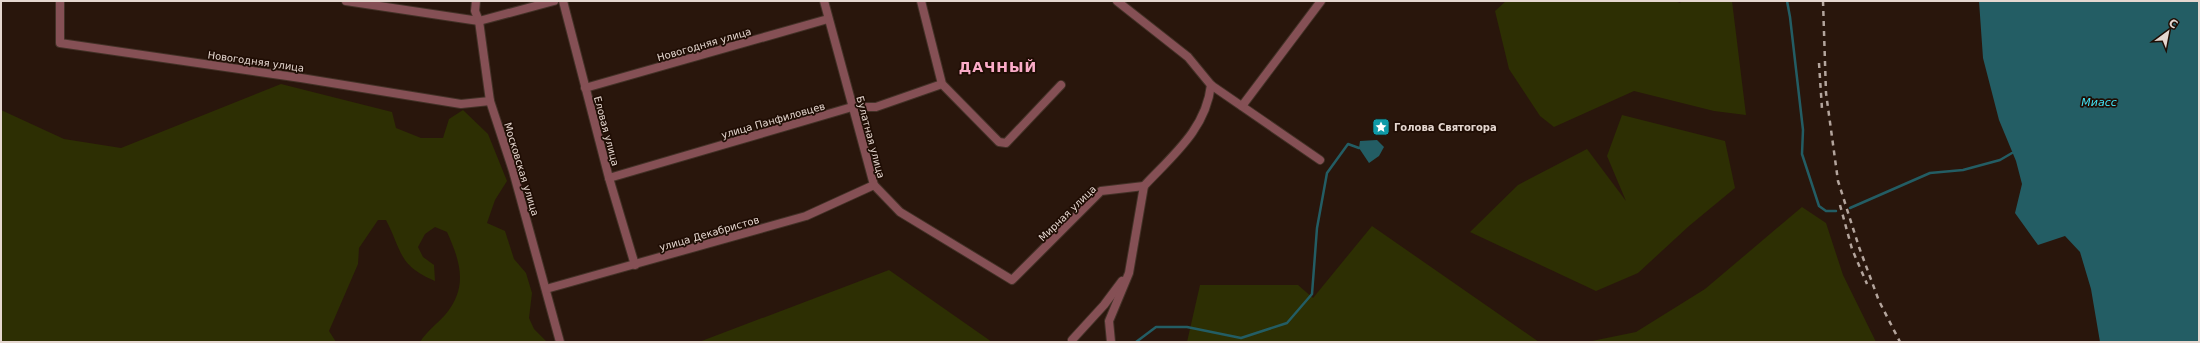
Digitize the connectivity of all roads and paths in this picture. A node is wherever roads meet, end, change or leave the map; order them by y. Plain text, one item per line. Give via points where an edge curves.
1 (60, 1) edge
2 (346, 1) edge
3 (476, 1) edge
4 (554, 1) edge
5 (563, 1) edge
6 (824, 1) edge
7 (921, 1) edge
8 (1117, 1) edge
9 (1321, 1) edge
10 (390, 4) edge
11 (828, 19) junction
12 (479, 21) junction
13 (942, 84) junction
14 (1061, 84) dead end
15 (1211, 85) junction
16 (585, 88) junction
17 (490, 101) junction
18 (1242, 106) junction
19 (852, 107) junction
20 (1320, 160) dead end
21 (609, 178) junction
22 (874, 185) junction
23 (1144, 186) junction
24 (635, 264) junction
25 (1128, 273) junction
26 (1012, 280) joint
27 (546, 289) junction
28 (1072, 340) dead end
29 (560, 342) edge
30 (1111, 342) edge

1 - 17 street, Новогодняя улица via 60,42 461,104
2 - 10 street
3 - 12 street, Московская улица via 475,12
4 - 12 street
5 - 16 street, Еловая улица
6 - 11 street, Булатная улица
7 - 13 street
8 - 15 street via 1188,57
9 - 18 street
10 - 12 street
11 - 16 street, Новогодняя улица
11 - 19 street, Булатная улица
12 - 17 street, Московская улица
13 - 14 street via 999,142 1006,143
13 - 19 street, улица Панфиловцев via 876,107
15 - 18 street
15 - 23 street via 1209,102 1201,122
16 - 21 street, Еловая улица
17 - 27 street, Московская улица via 513,171
18 - 20 street
19 - 21 street, улица Панфиловцев
19 - 22 street, Булатная улица
21 - 24 street, Еловая улица
22 - 24 street, улица Декабристов via 806,216
22 - 26 street, Булатная улица via 900,212
23 - 25 street
23 - 26 street, Мирная улица via 1101,191
24 - 27 street, улица Декабристов
25 - 28 street via 1104,305
25 - 30 street via 1109,321
27 - 29 street, Московская улица

